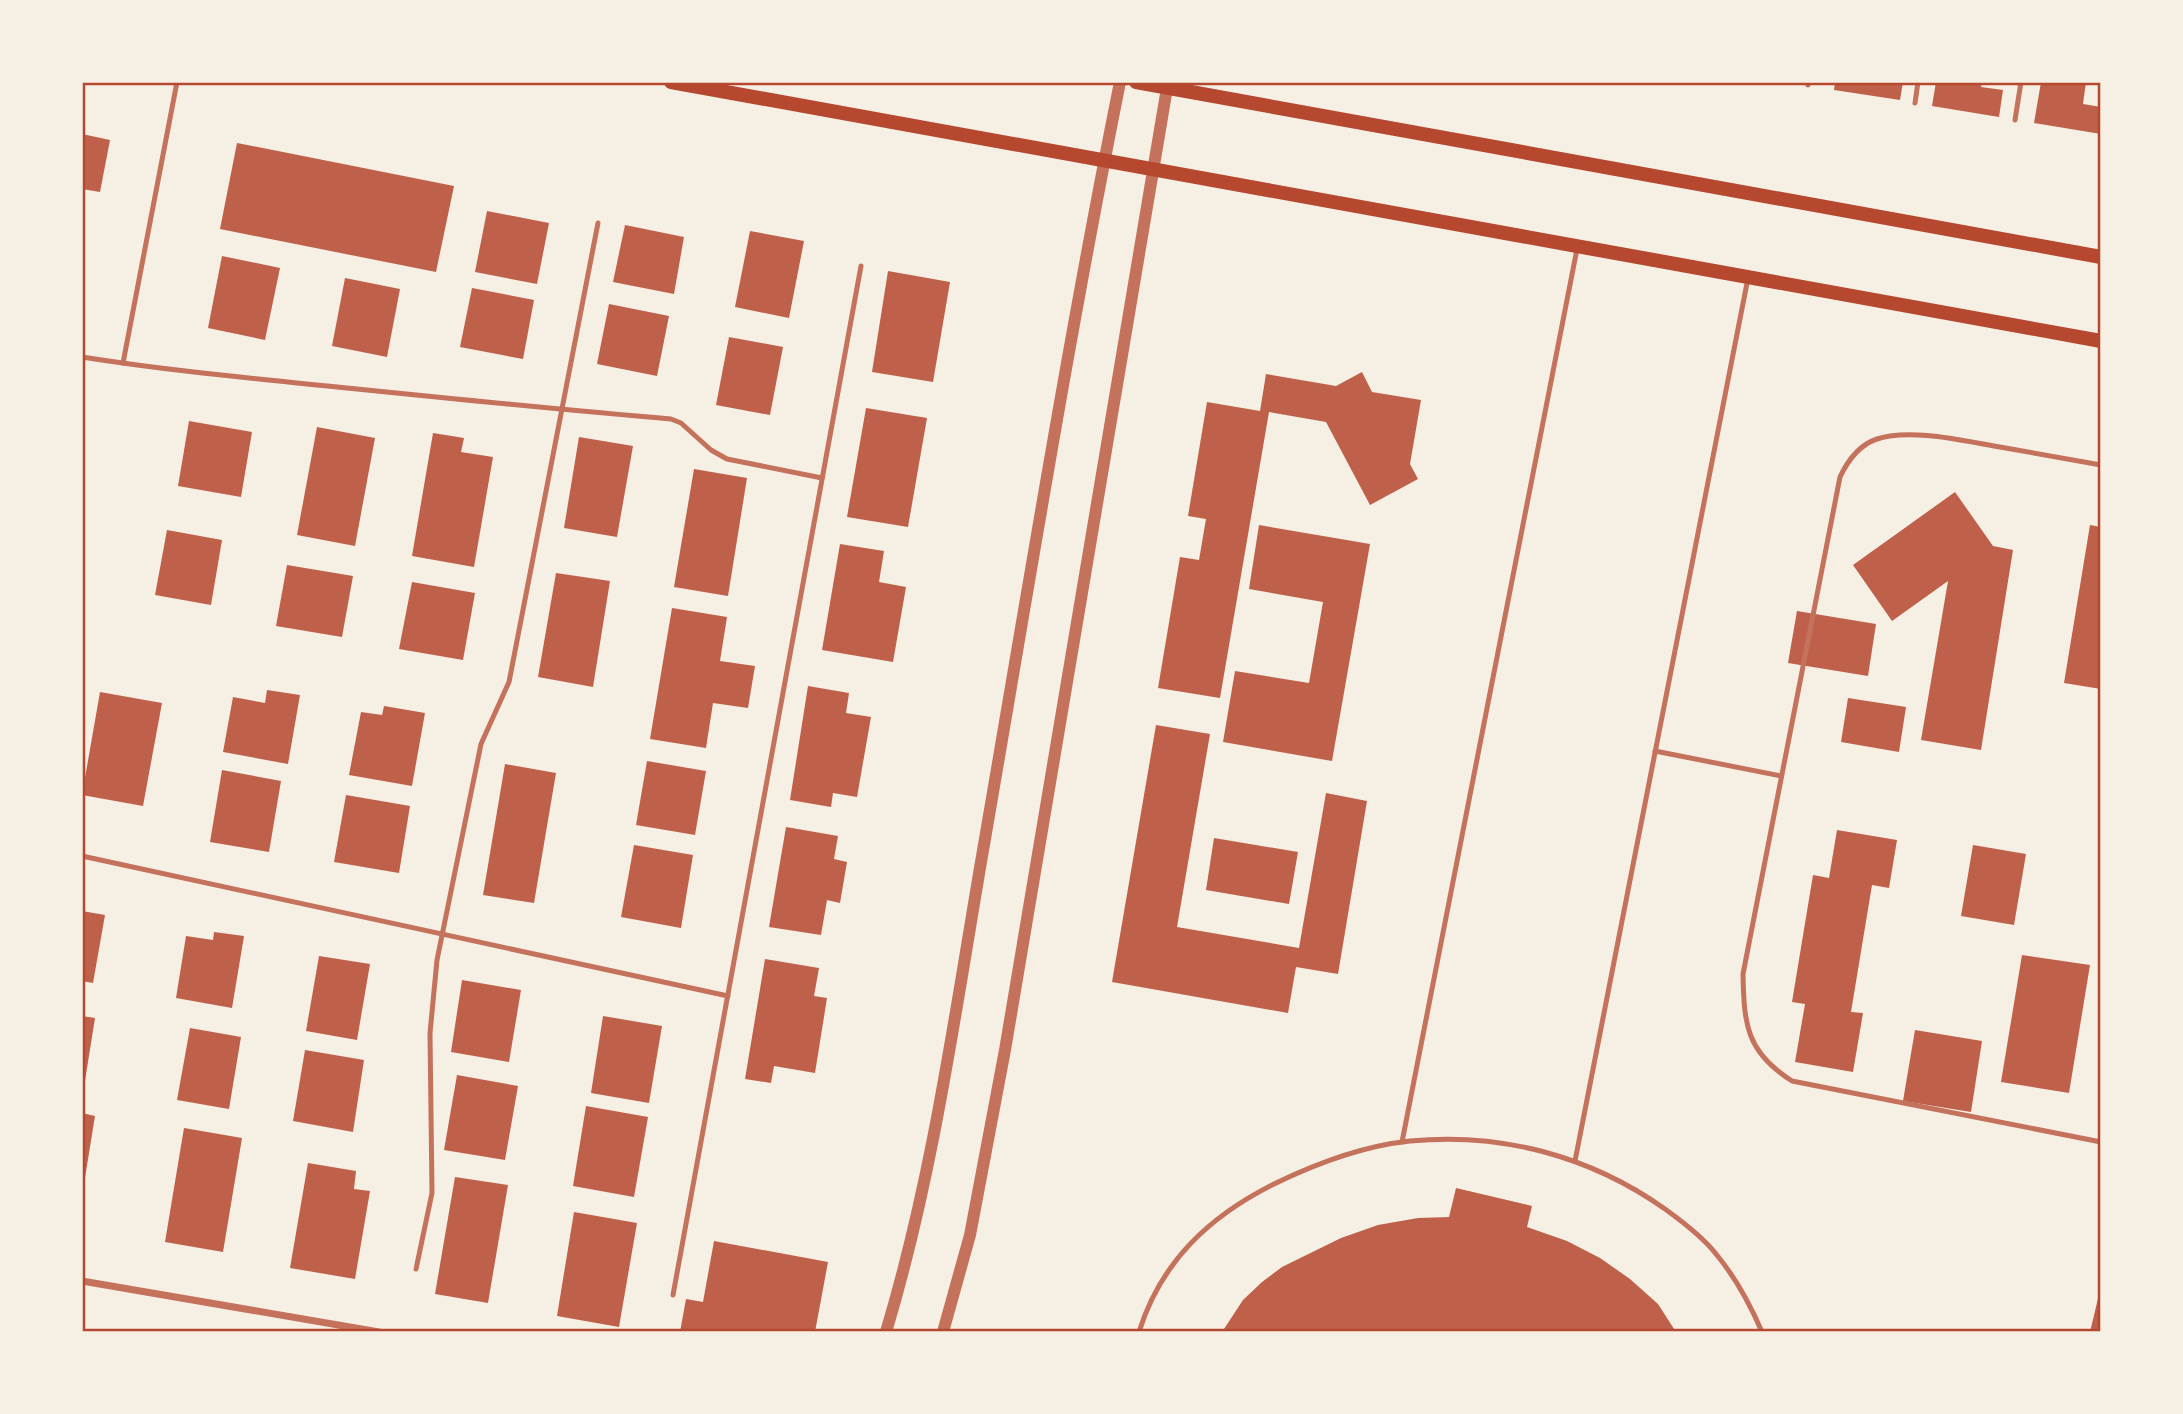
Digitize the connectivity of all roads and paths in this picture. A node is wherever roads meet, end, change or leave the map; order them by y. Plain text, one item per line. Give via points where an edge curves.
1 (177, 82) edge
2 (671, 82) edge
3 (1120, 82) edge
4 (1136, 82) edge
5 (1918, 82) edge
6 (2021, 82) edge
7 (1168, 85) edge
8 (1914, 103) dead end
9 (2015, 120) dead end
10 (1104, 161) junction
11 (1153, 169) junction
12 (597, 223) dead end
13 (1577, 246) junction
14 (2101, 257) edge
15 (861, 266) dead end
16 (1748, 278) junction
17 (2101, 341) edge
18 (82, 357) edge
19 (123, 363) junction
20 (562, 410) junction
21 (2101, 465) edge
22 (822, 478) junction
23 (1655, 751) junction
24 (1781, 776) junction
25 (82, 856) edge
26 (442, 934) junction
27 (728, 996) junction
28 (1402, 1142) junction
29 (2101, 1142) edge
30 (1575, 1161) junction
31 (416, 1269) dead end
32 (82, 1281) edge
33 (673, 1294) dead end
34 (379, 1332) edge
35 (886, 1332) edge
36 (943, 1332) edge
37 (1139, 1332) edge
38 (1762, 1332) edge

1 - 19 lane
2 - 10 main road
3 - 10 street
4 - 7 main road
5 - 8 lane
6 - 9 lane
7 - 11 street
7 - 14 main road
10 - 11 main road
10 - 35 street via 953,1027 921,1197
11 - 13 main road
11 - 36 street via 1005,1050 970,1235
12 - 20 lane
13 - 16 main road
13 - 28 lane
15 - 22 lane
16 - 17 main road
16 - 23 lane
18 - 19 lane
19 - 20 lane
20 - 22 lane via 671,419 727,459
20 - 26 lane via 509,682 481,744
21 - 24 lane via 1941,437 1892,435 1859,449 1840,477
22 - 27 lane
23 - 24 lane
23 - 30 lane
24 - 29 lane via 1743,974 1748,1030 1765,1060 1792,1081
25 - 26 lane
26 - 27 lane
26 - 31 lane via 430,1033 432,1193
27 - 33 lane
28 - 30 lane via 1460,1139 1510,1144
28 - 37 lane via 1312,1166 1243,1200 1212,1222 1162,1280
30 - 38 lane via 1640,1192 1679,1219 1715,1252 1742,1290
32 - 34 street

